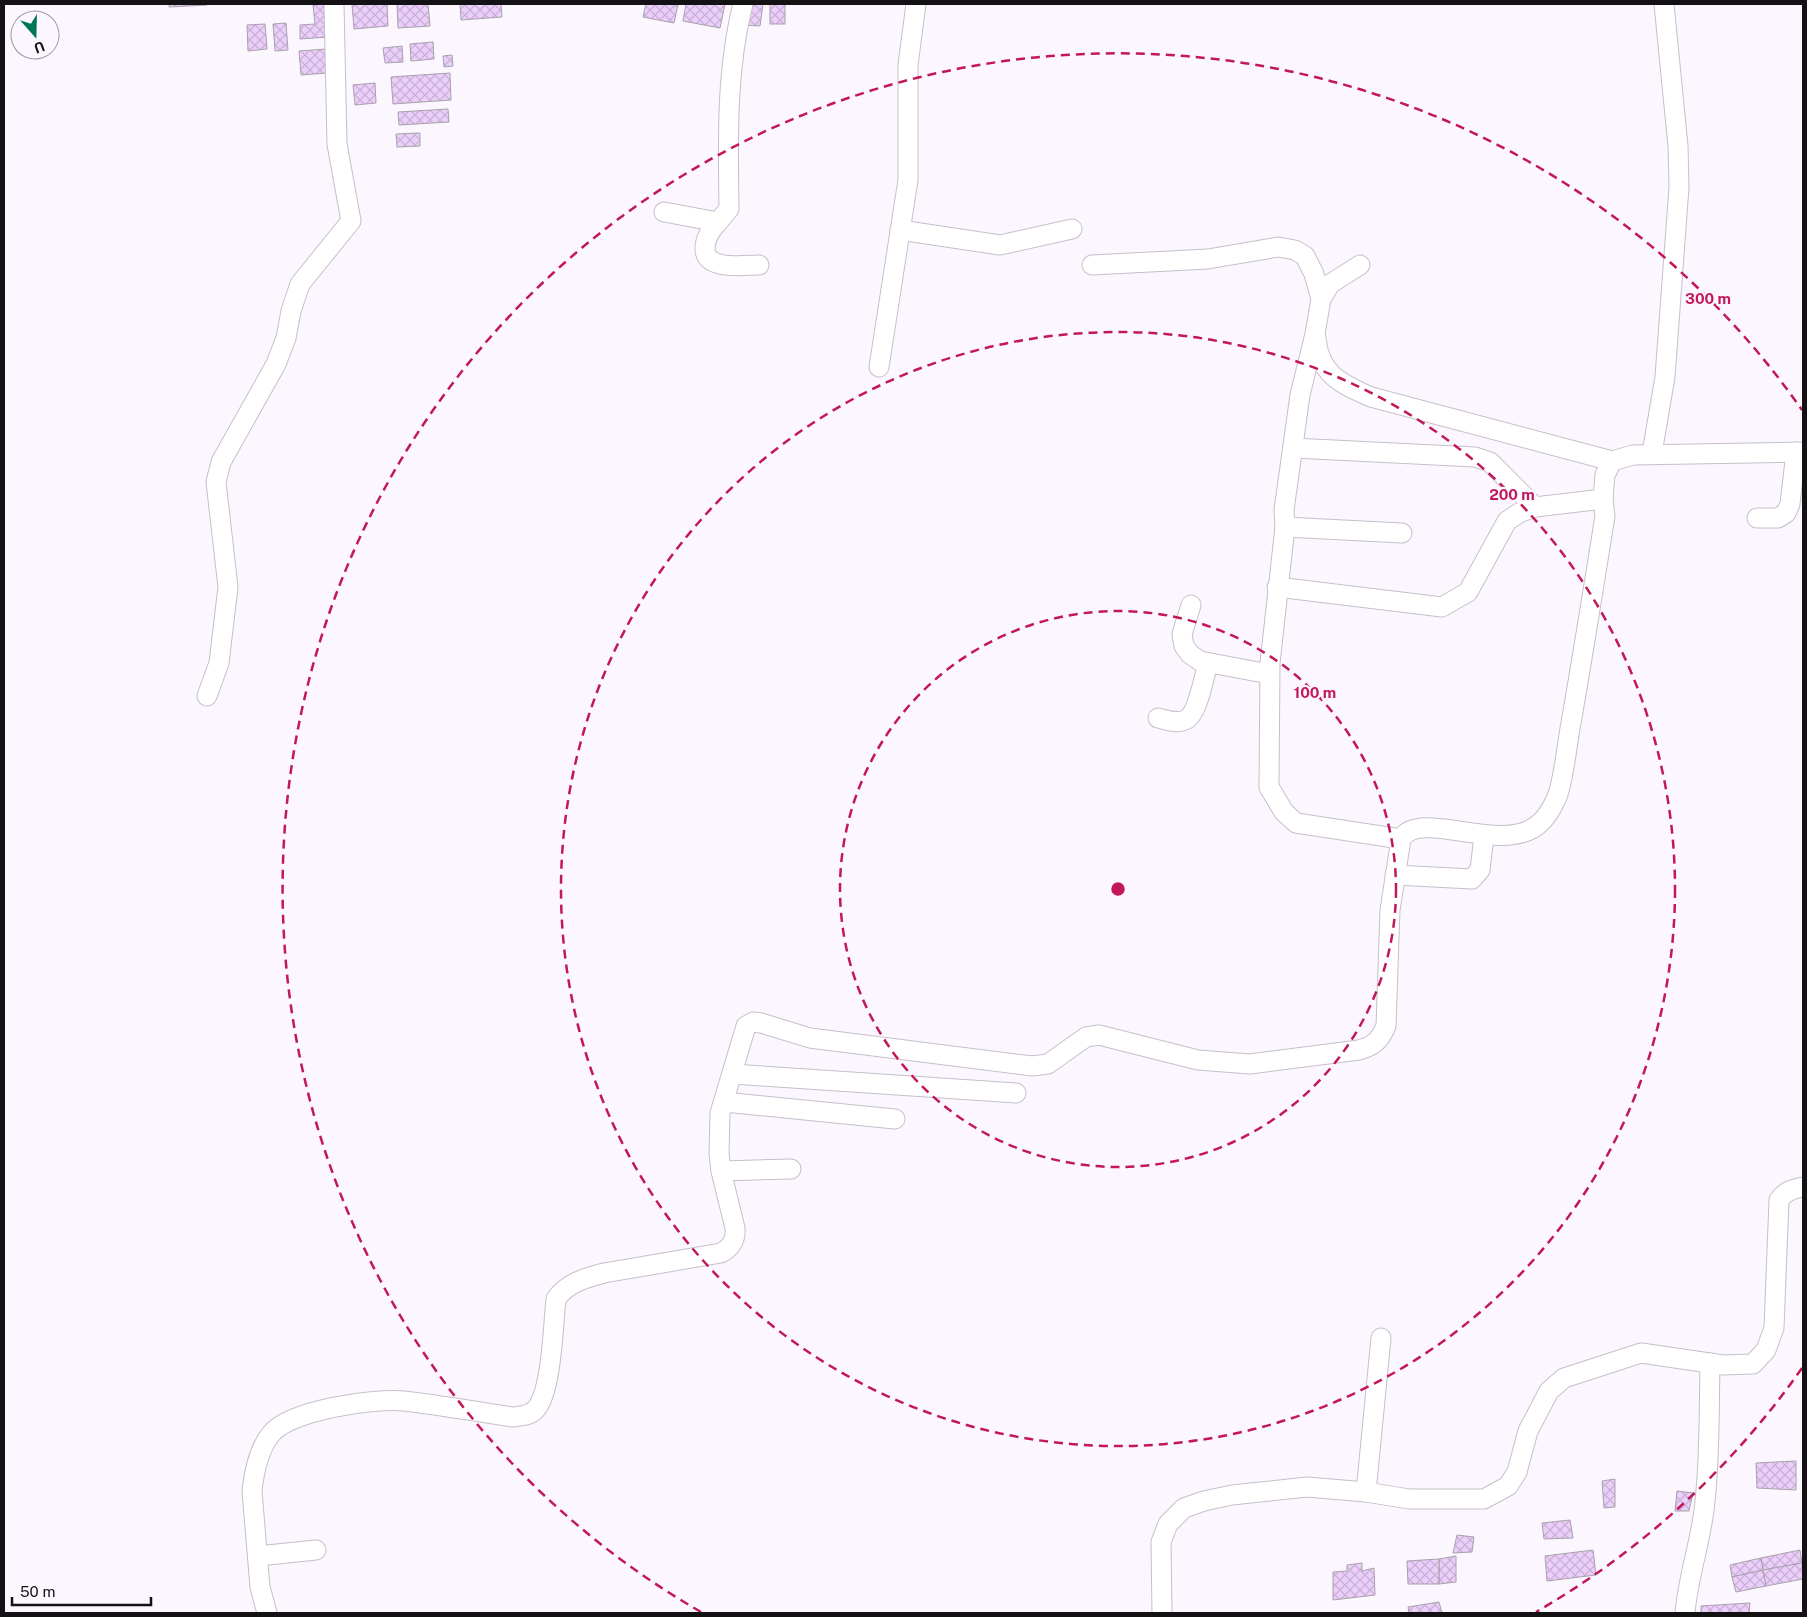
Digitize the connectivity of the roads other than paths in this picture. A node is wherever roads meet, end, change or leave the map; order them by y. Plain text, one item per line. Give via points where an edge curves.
1 (334, 4) edge
2 (743, 4) edge
3 (916, 4) edge
4 (1664, 4) edge
5 (664, 212) dead end
6 (718, 222) junction
7 (1072, 229) dead end
8 (900, 230) junction
9 (759, 265) dead end
10 (1092, 265) dead end
11 (1360, 265) dead end
12 (1321, 299) junction
13 (1315, 334) junction
14 (880, 366) dead end
15 (1294, 448) junction
16 (1799, 452) edge
17 (1652, 453) junction
18 (1612, 460) junction
19 (1603, 499) junction
20 (1535, 507) junction
21 (1757, 518) dead end
22 (1285, 526) junction
23 (1402, 533) dead end
24 (1277, 587) junction
25 (1191, 605) dead end
26 (1208, 663) junction
27 (1269, 674) junction
28 (207, 696) dead end
29 (1158, 718) dead end
30 (1484, 836) junction
31 (1401, 839) junction
32 (1395, 875) junction
33 (732, 1074) junction
34 (1016, 1093) dead end
35 (724, 1102) junction
36 (895, 1119) dead end
37 (791, 1169) dead end
38 (721, 1171) junction
39 (1803, 1187) edge
40 (1381, 1338) dead end
41 (1710, 1363) junction
42 (1366, 1492) junction
43 (316, 1550) dead end
44 (258, 1556) junction
45 (267, 1613) edge
46 (1162, 1613) edge
47 (1685, 1613) edge

1 - 28 street via 337,144 352,220 300,284 276,364 221,462 216,482 228,587 218,663
2 - 6 street via 734,39 728,113 729,209
3 - 8 street via 908,65 908,180
4 - 17 street via 1679,187 1665,377
5 - 6 street
6 - 9 street via 705,243 708,259 714,263
7 - 8 street via 1000,244
8 - 14 street
10 - 12 street via 1208,259 1278,247 1295,250 1305,256
11 - 12 street via 1330,284
12 - 13 street
13 - 15 street via 1300,395
13 - 18 street via 1320,357 1327,370 1342,385 1371,397
15 - 20 street via 1475,457 1490,462
15 - 22 street via 1284,510
16 - 17 street
16 - 21 street via 1786,513 1778,518
17 - 18 street
18 - 19 street via 1605,475
19 - 20 street
19 - 30 street via 1604,516 1589,618 1557,796 1541,822 1531,829 1519,834
20 - 24 street via 1507,522 1468,592 1442,607
22 - 23 street
22 - 24 street
24 - 27 street
25 - 26 street via 1182,634 1184,646 1200,661
26 - 27 street
26 - 29 street via 1194,713 1186,720 1174,722
27 - 31 street via 1269,787 1284,812 1296,823
30 - 31 street via 1426,826 1404,833
30 - 32 street via 1480,870 1472,879
31 - 32 street
32 - 33 street via 1390,910 1386,1026 1380,1039 1371,1046 1250,1064 1198,1060 1099,1035 1086,1037 1048,1064 1032,1066 810,1038 753,1022 746,1026
33 - 34 street
33 - 35 street
35 - 36 street
35 - 38 street via 720,1113
37 - 38 street
38 - 44 street via 735,1228 732,1244 720,1252 584,1278 562,1290 556,1299 546,1391 534,1411 526,1416 513,1417 402,1401 304,1413 282,1424 260,1452 253,1476
39 - 41 street via 1790,1190 1779,1200 1774,1328 1766,1350 1753,1364
40 - 42 street
41 - 42 street via 1641,1353 1564,1378 1548,1391 1528,1431 1518,1472 1508,1486 1484,1499 1409,1499
41 - 47 street via 1705,1501 1687,1585
42 - 46 street via 1307,1487 1232,1495 1184,1508 1168,1524 1161,1542
43 - 44 street
44 - 45 street via 260,1586

